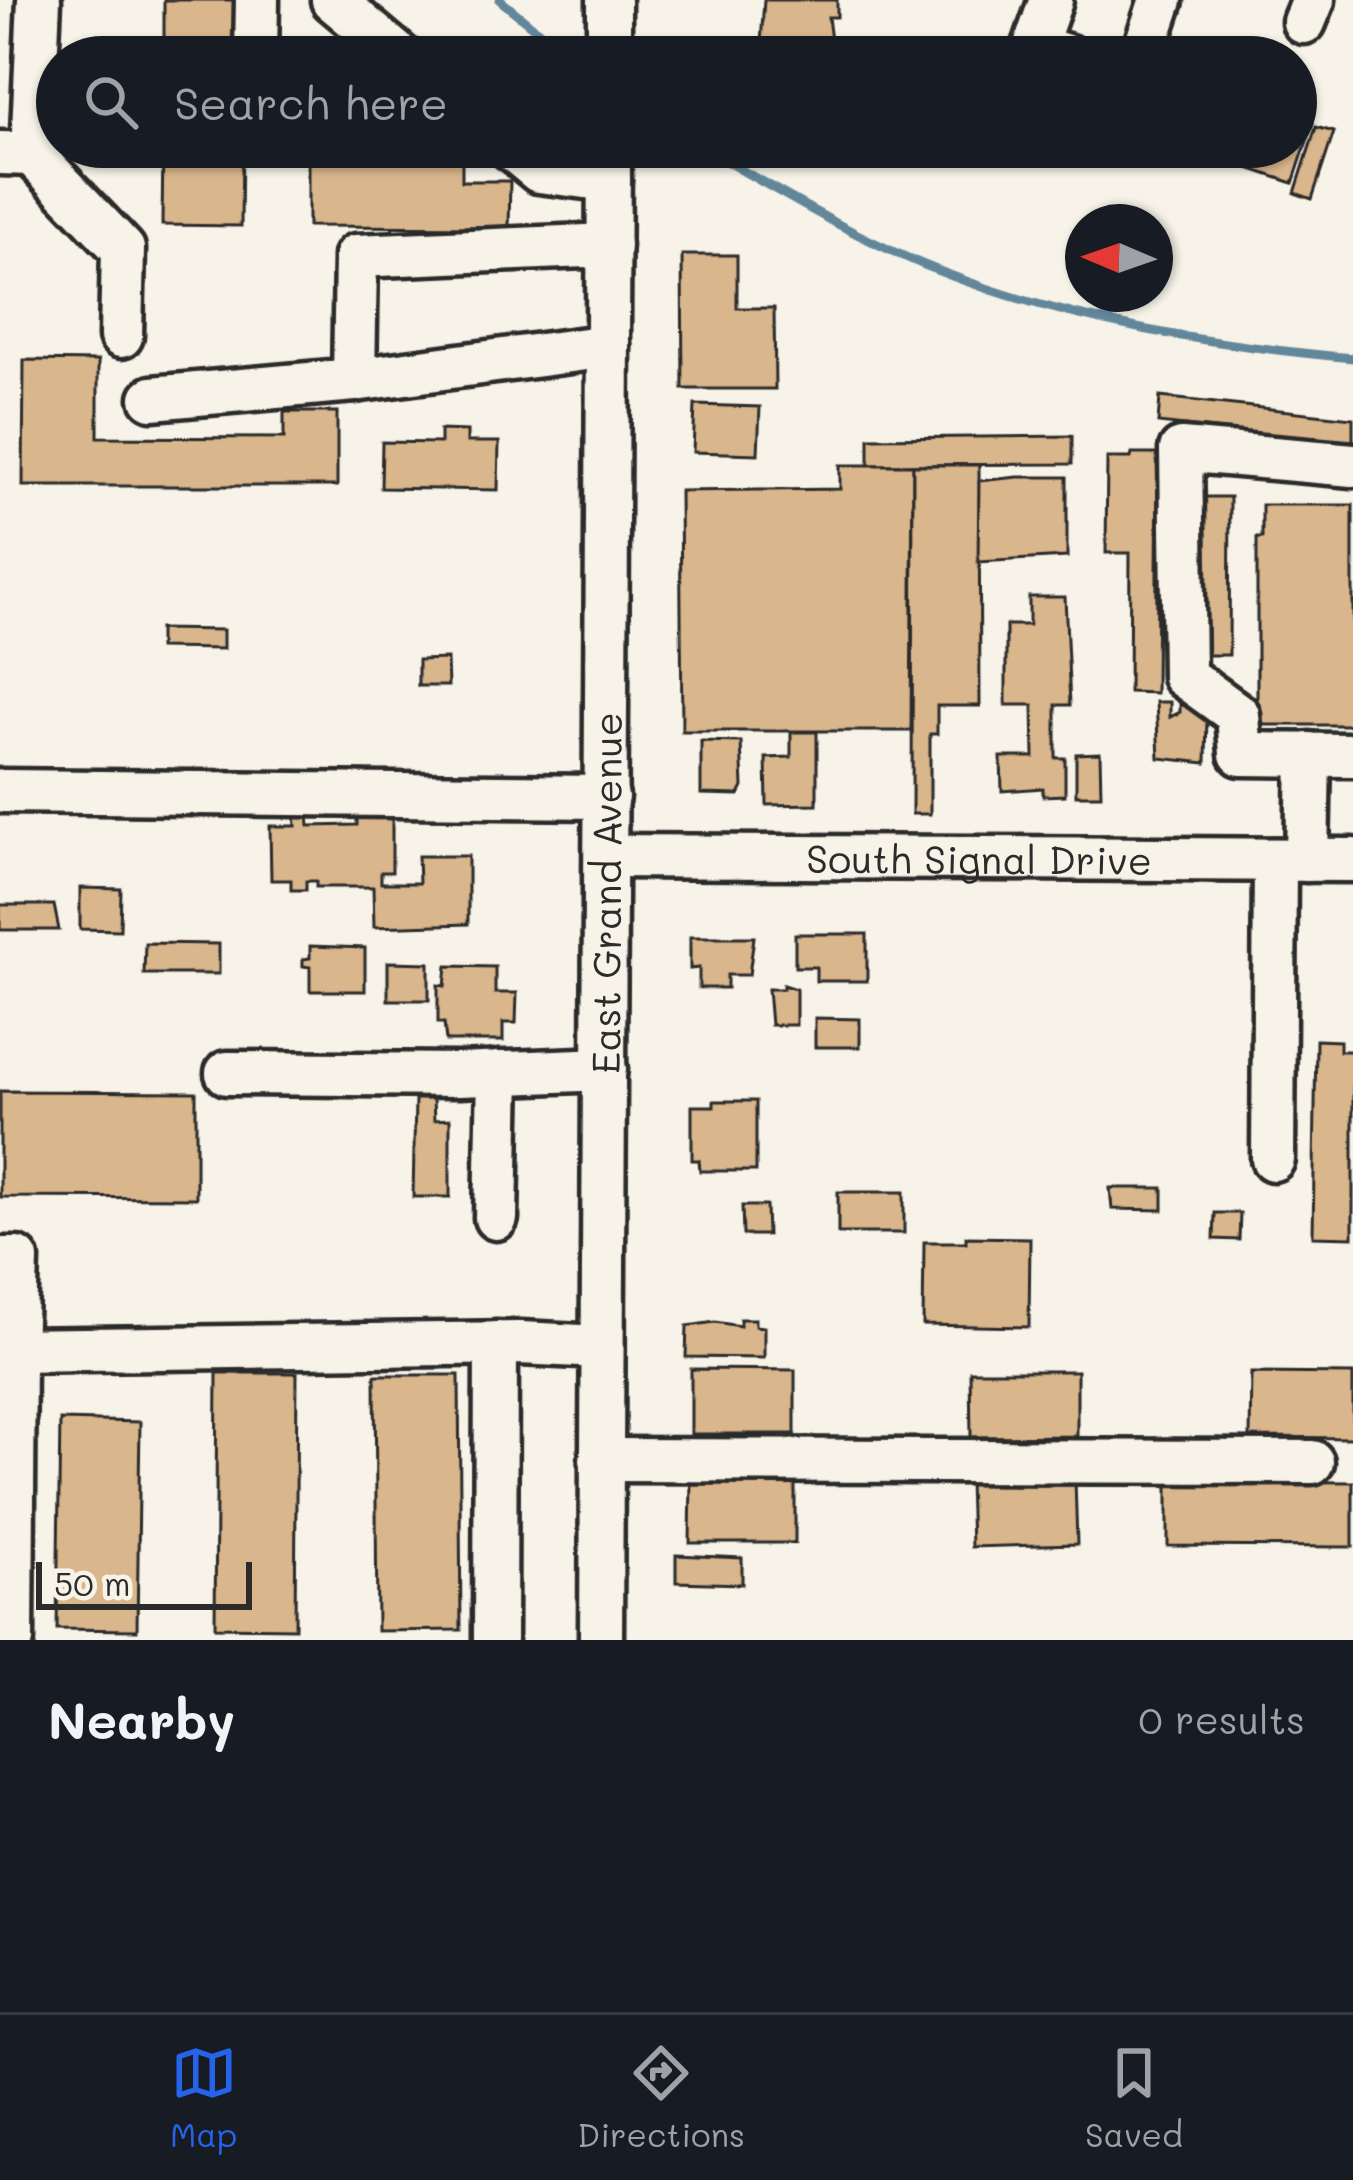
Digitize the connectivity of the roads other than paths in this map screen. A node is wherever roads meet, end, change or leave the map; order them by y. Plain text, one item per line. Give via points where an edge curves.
1 (39, 0) edge
2 (257, 0) edge
3 (333, 0) edge
4 (609, 0) edge
5 (1051, 0) edge
6 (1161, 0) edge
7 (256, 36) edge
8 (376, 36) edge
9 (609, 36) edge
10 (1039, 36) edge
11 (1149, 36) edge
12 (16, 154) edge
13 (535, 168) edge
14 (565, 168) edge
15 (609, 168) edge
16 (609, 244) junction
17 (121, 336) dead end
18 (608, 346) junction
19 (354, 380) junction
20 (152, 398) dead end
21 (1353, 465) edge
22 (1309, 754) junction
23 (1353, 755) edge
24 (0, 791) edge
25 (607, 797) junction
26 (608, 856) junction
27 (1291, 860) junction
28 (1353, 860) edge
29 (605, 1069) junction
30 (227, 1073) dead end
31 (499, 1073) junction
32 (1273, 1159) dead end
33 (496, 1218) dead end
34 (0, 1259) edge
35 (496, 1343) junction
36 (602, 1347) junction
37 (14, 1350) junction
38 (601, 1460) junction
39 (1312, 1462) dead end
40 (12, 1640) edge
41 (494, 1640) edge
42 (601, 1640) edge

1 - 12 street
2 - 7 street
3 - 8 street
4 - 9 street
5 - 10 street
6 - 11 street
12 - 17 street via 123,249
13 - 14 street
15 - 16 street, East Grand Avenue
16 - 18 street, East Grand Avenue
16 - 19 street via 356,256
18 - 19 street
18 - 25 street, East Grand Avenue
19 - 20 street
21 - 22 street via 1181,450 1184,676 1238,715 1241,754
22 - 23 street
22 - 27 street
24 - 25 street
25 - 26 street, East Grand Avenue
26 - 27 street, South Signal Drive
26 - 29 street, East Grand Avenue
27 - 28 street, South Signal Drive
27 - 32 street
29 - 31 street
29 - 36 street, East Grand Avenue
30 - 31 street
31 - 33 street
34 - 37 street via 17,1258
35 - 36 street
35 - 37 street
35 - 41 street
36 - 38 street, East Grand Avenue
37 - 40 street
38 - 39 street
38 - 42 street, East Grand Avenue

